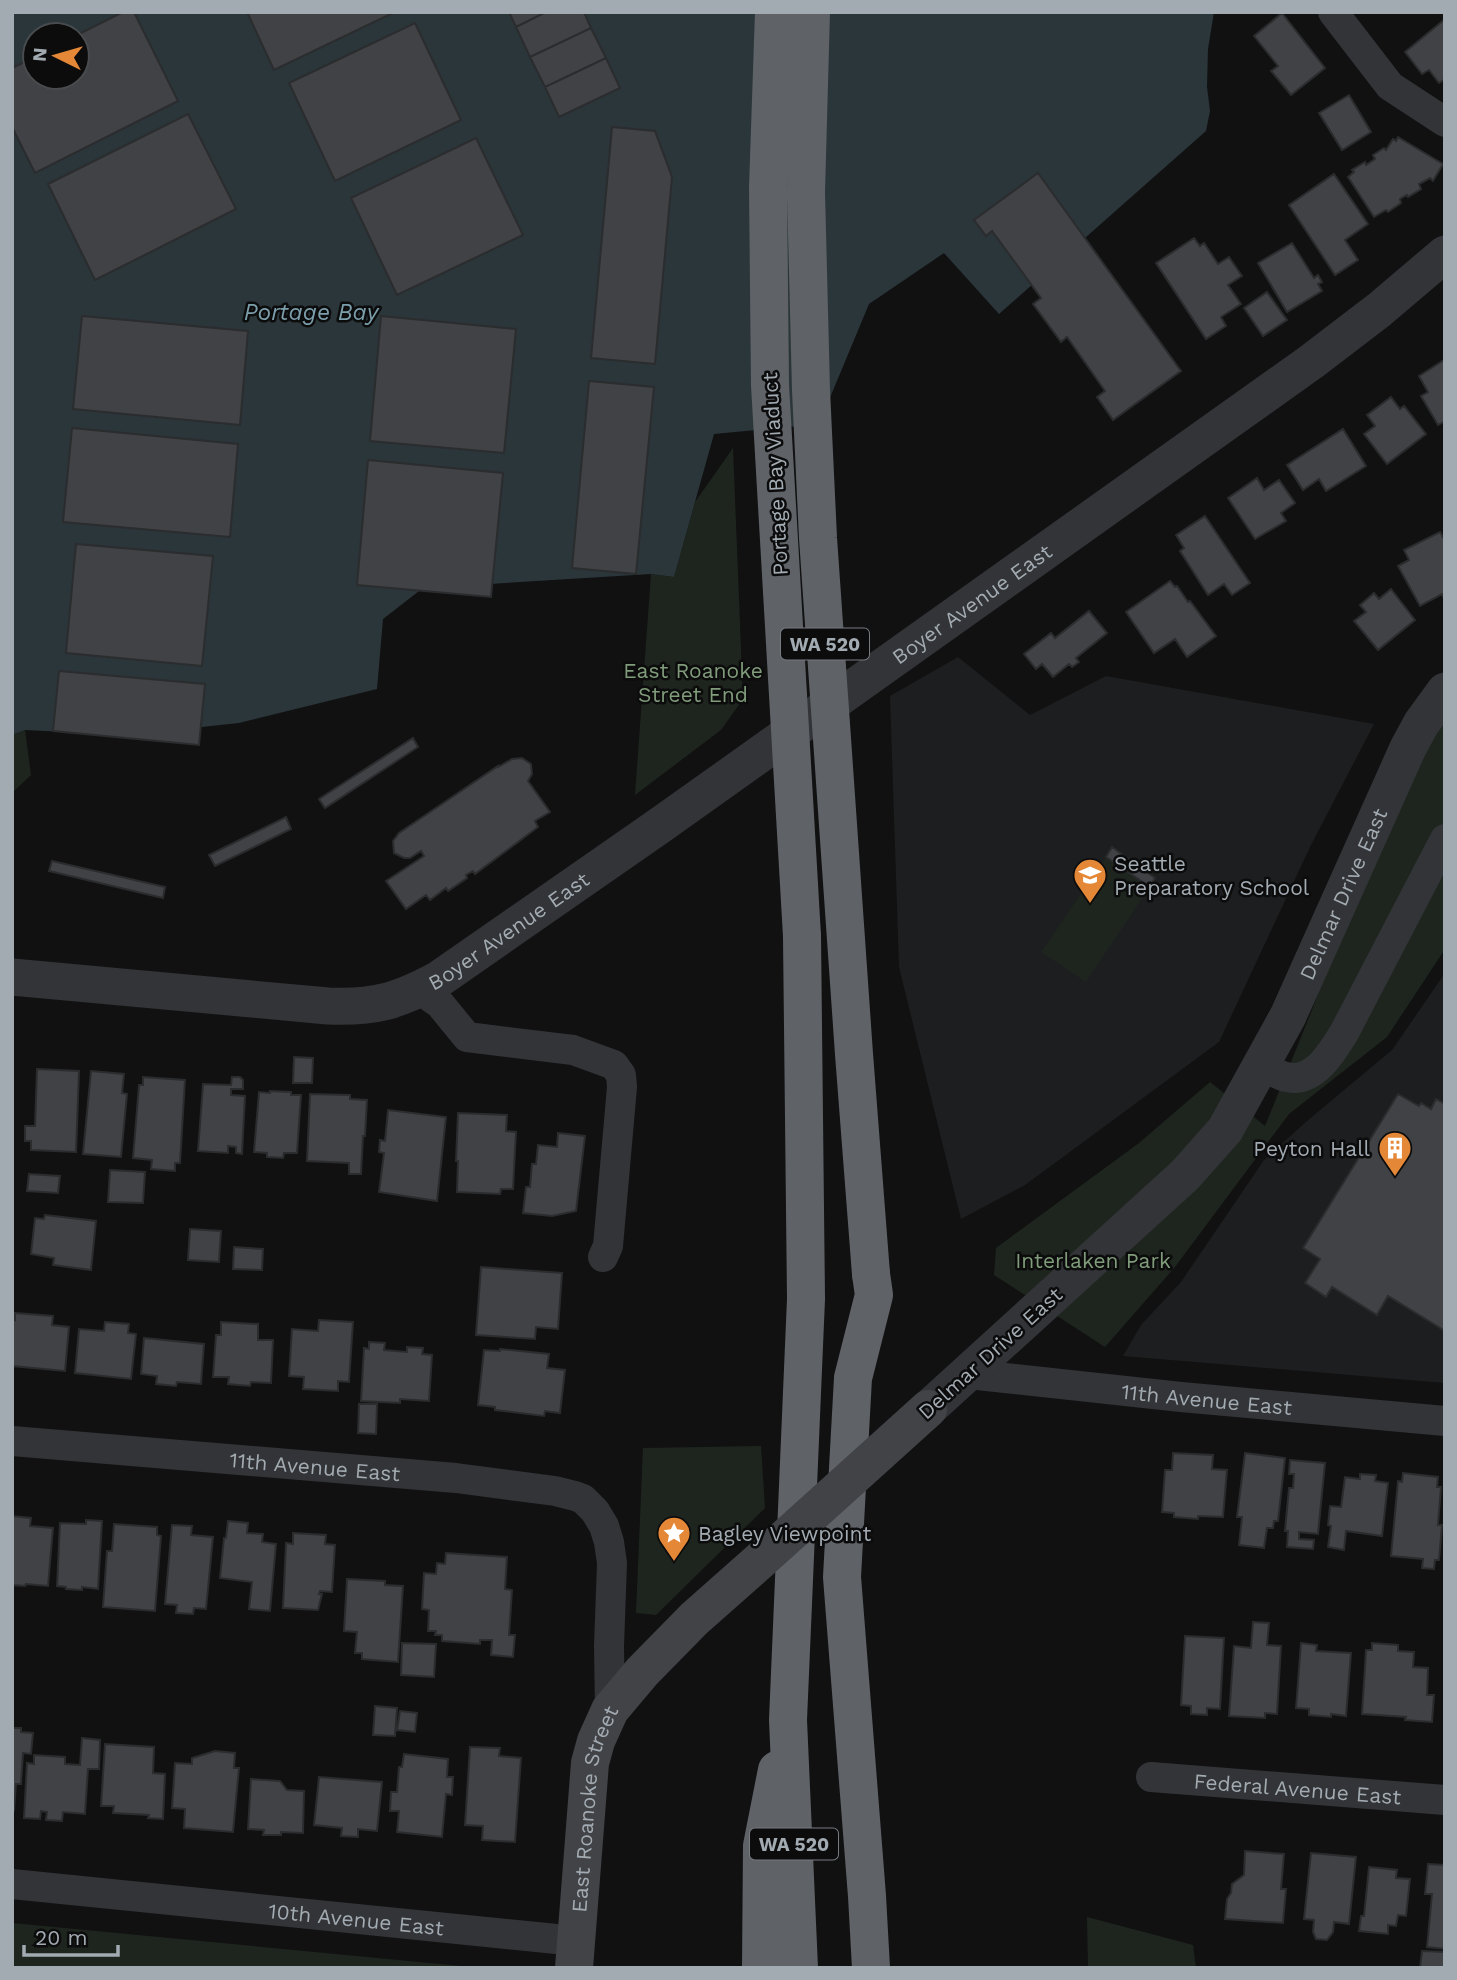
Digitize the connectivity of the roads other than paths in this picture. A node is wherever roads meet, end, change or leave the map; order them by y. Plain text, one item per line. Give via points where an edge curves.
1 (774, 12) edge
2 (811, 12) edge
3 (1333, 12) edge
4 (1445, 122) edge
5 (1445, 254) edge
6 (1445, 691) edge
7 (1445, 839) edge
8 (12, 977) edge
9 (419, 989) junction
10 (1261, 1064) junction
11 (603, 1257) dead end
12 (968, 1374) junction
13 (928, 1409) joint
14 (1445, 1421) edge
15 (12, 1441) edge
16 (604, 1525) joint
17 (610, 1710) junction
18 (788, 1720) junction
19 (1151, 1777) dead end
20 (1445, 1800) edge
21 (12, 1884) edge
22 (867, 1896) junction
23 (575, 1954) edge
24 (761, 1968) edge
25 (799, 1968) edge
26 (871, 1968) edge
27 (891, 1968) edge

1 - 18 highway, Portage Bay Viaduct / WA 520, bridge via 768,188 771,385 802,936 806,1299
2 - 22 highway, WA 520, bridge via 806,192 811,404 873,1284 853,1378 842,1577
3 - 4 street via 1390,86
5 - 9 street, Boyer Avenue East via 1311,362 659,826
6 - 10 street, Delmar Drive East via 1408,748
7 - 10 street via 1328,1058 1298,1078 1287,1078
8 - 9 street, Boyer Avenue East via 341,1007 381,1004
9 - 11 street, Boyer Avenue East via 440,1004 467,1037 573,1050 614,1065 621,1075 608,1246
10 - 12 street, Delmar Drive East via 1225,1130 1185,1175
12 - 13 street, Delmar Drive East
12 - 14 street, 11th Avenue East
13 - 17 main road, Delmar Drive East, bridge via 694,1619
15 - 16 street, 11th Avenue East via 456,1478 555,1491 583,1499
16 - 17 street, East Roanoke Street via 612,1563
17 - 23 main road, East Roanoke Street via 590,1763
18 - 24 highway via 762,1846
18 - 25 highway, WA 520
19 - 20 street, Federal Avenue East
21 - 23 street, 10th Avenue East via 534,1936
22 - 26 highway
22 - 27 highway

